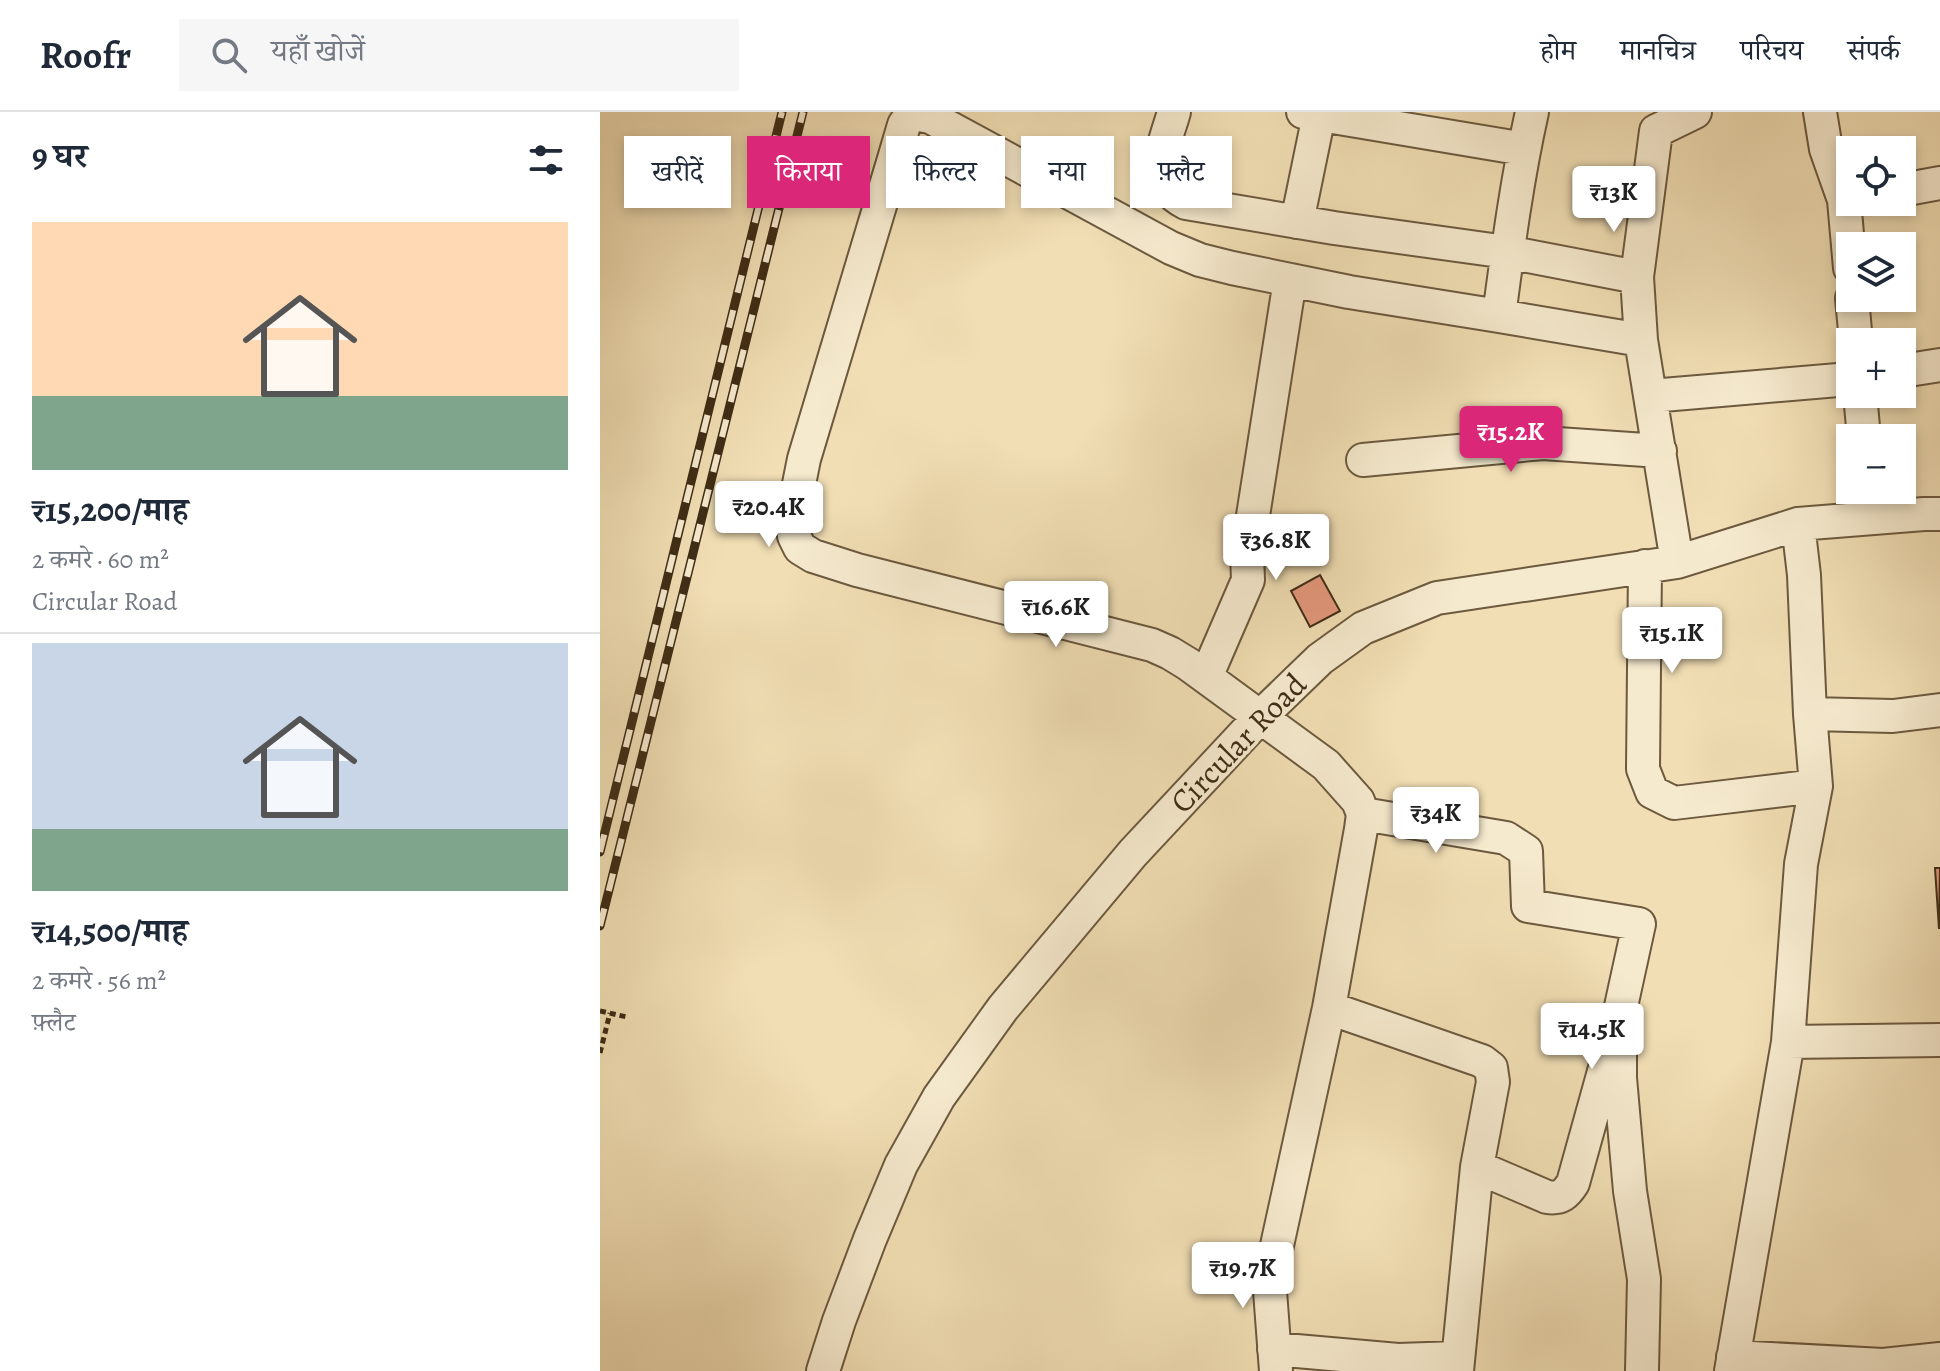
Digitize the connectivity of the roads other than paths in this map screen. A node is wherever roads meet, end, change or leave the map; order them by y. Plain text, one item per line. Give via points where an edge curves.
1 (1174, 112) edge
2 (1532, 112) edge
3 (1695, 112) edge
4 (1820, 112) edge
5 (911, 114) edge
6 (1311, 114) edge
7 (1524, 149) junction
8 (1836, 173) edge
9 (1940, 183) edge
10 (1916, 187) edge
11 (1297, 222) junction
12 (1507, 252) junction
13 (1637, 277) junction
14 (1290, 280) junction
15 (1499, 316) junction
16 (1641, 340) junction
17 (1940, 365) edge
18 (1916, 369) edge
19 (1836, 380) edge
20 (1651, 396) junction
21 (1660, 451) junction
22 (1363, 460) dead end
23 (1870, 504) edge
24 (1940, 514) edge
25 (1798, 524) junction
26 (1677, 562) junction
27 (1645, 566) junction
28 (1206, 677) junction
29 (1940, 710) edge
30 (1810, 714) junction
31 (1261, 716) junction
32 (1816, 786) junction
33 (1363, 814) junction
34 (1329, 1008) junction
35 (1940, 1040) edge
36 (1788, 1042) junction
37 (1608, 1057) dead end
38 (1477, 1167) junction
39 (1940, 1359) edge
40 (1275, 1360) edge
41 (1458, 1364) edge
42 (1732, 1364) edge
43 (823, 1371) edge
44 (1642, 1371) edge

1 - 11 street via 1159,167 1171,196
2 - 7 street
3 - 13 street via 1656,131
4 - 8 street
5 - 14 street via 930,117 1171,248 1200,260
5 - 28 street via 804,459 792,519 800,548 857,570 1152,645
6 - 7 street
6 - 11 street
7 - 12 street
9 - 10 street
11 - 12 street
12 - 13 street
12 - 15 street
13 - 16 street
14 - 15 street
14 - 28 street via 1247,554 1248,580
15 - 16 street
16 - 20 street
17 - 18 street
19 - 20 street
20 - 21 street
21 - 22 street via 1543,443
21 - 26 street
23 - 24 street, Circular Road
23 - 25 street, Circular Road
25 - 26 street, Circular Road
25 - 30 street
26 - 27 street, Circular Road
27 - 31 street, Circular Road via 1437,598 1363,628 1320,659
27 - 32 street via 1643,769 1652,792 1674,803
28 - 31 street
29 - 30 street via 1893,716
30 - 32 street
31 - 33 street via 1326,765
31 - 43 street, Circular Road via 1133,853 1003,1008 939,1097 901,1165
32 - 36 street via 1801,864
33 - 34 street
33 - 44 street via 1506,838 1526,851 1528,906 1639,924 1620,1011 1620,1078 1644,1279
34 - 38 street via 1491,1068
34 - 40 street via 1276,1250 1270,1291
35 - 36 street
36 - 42 street
37 - 38 street via 1566,1194 1547,1197
38 - 41 street
39 - 42 street via 1883,1365
40 - 41 street

